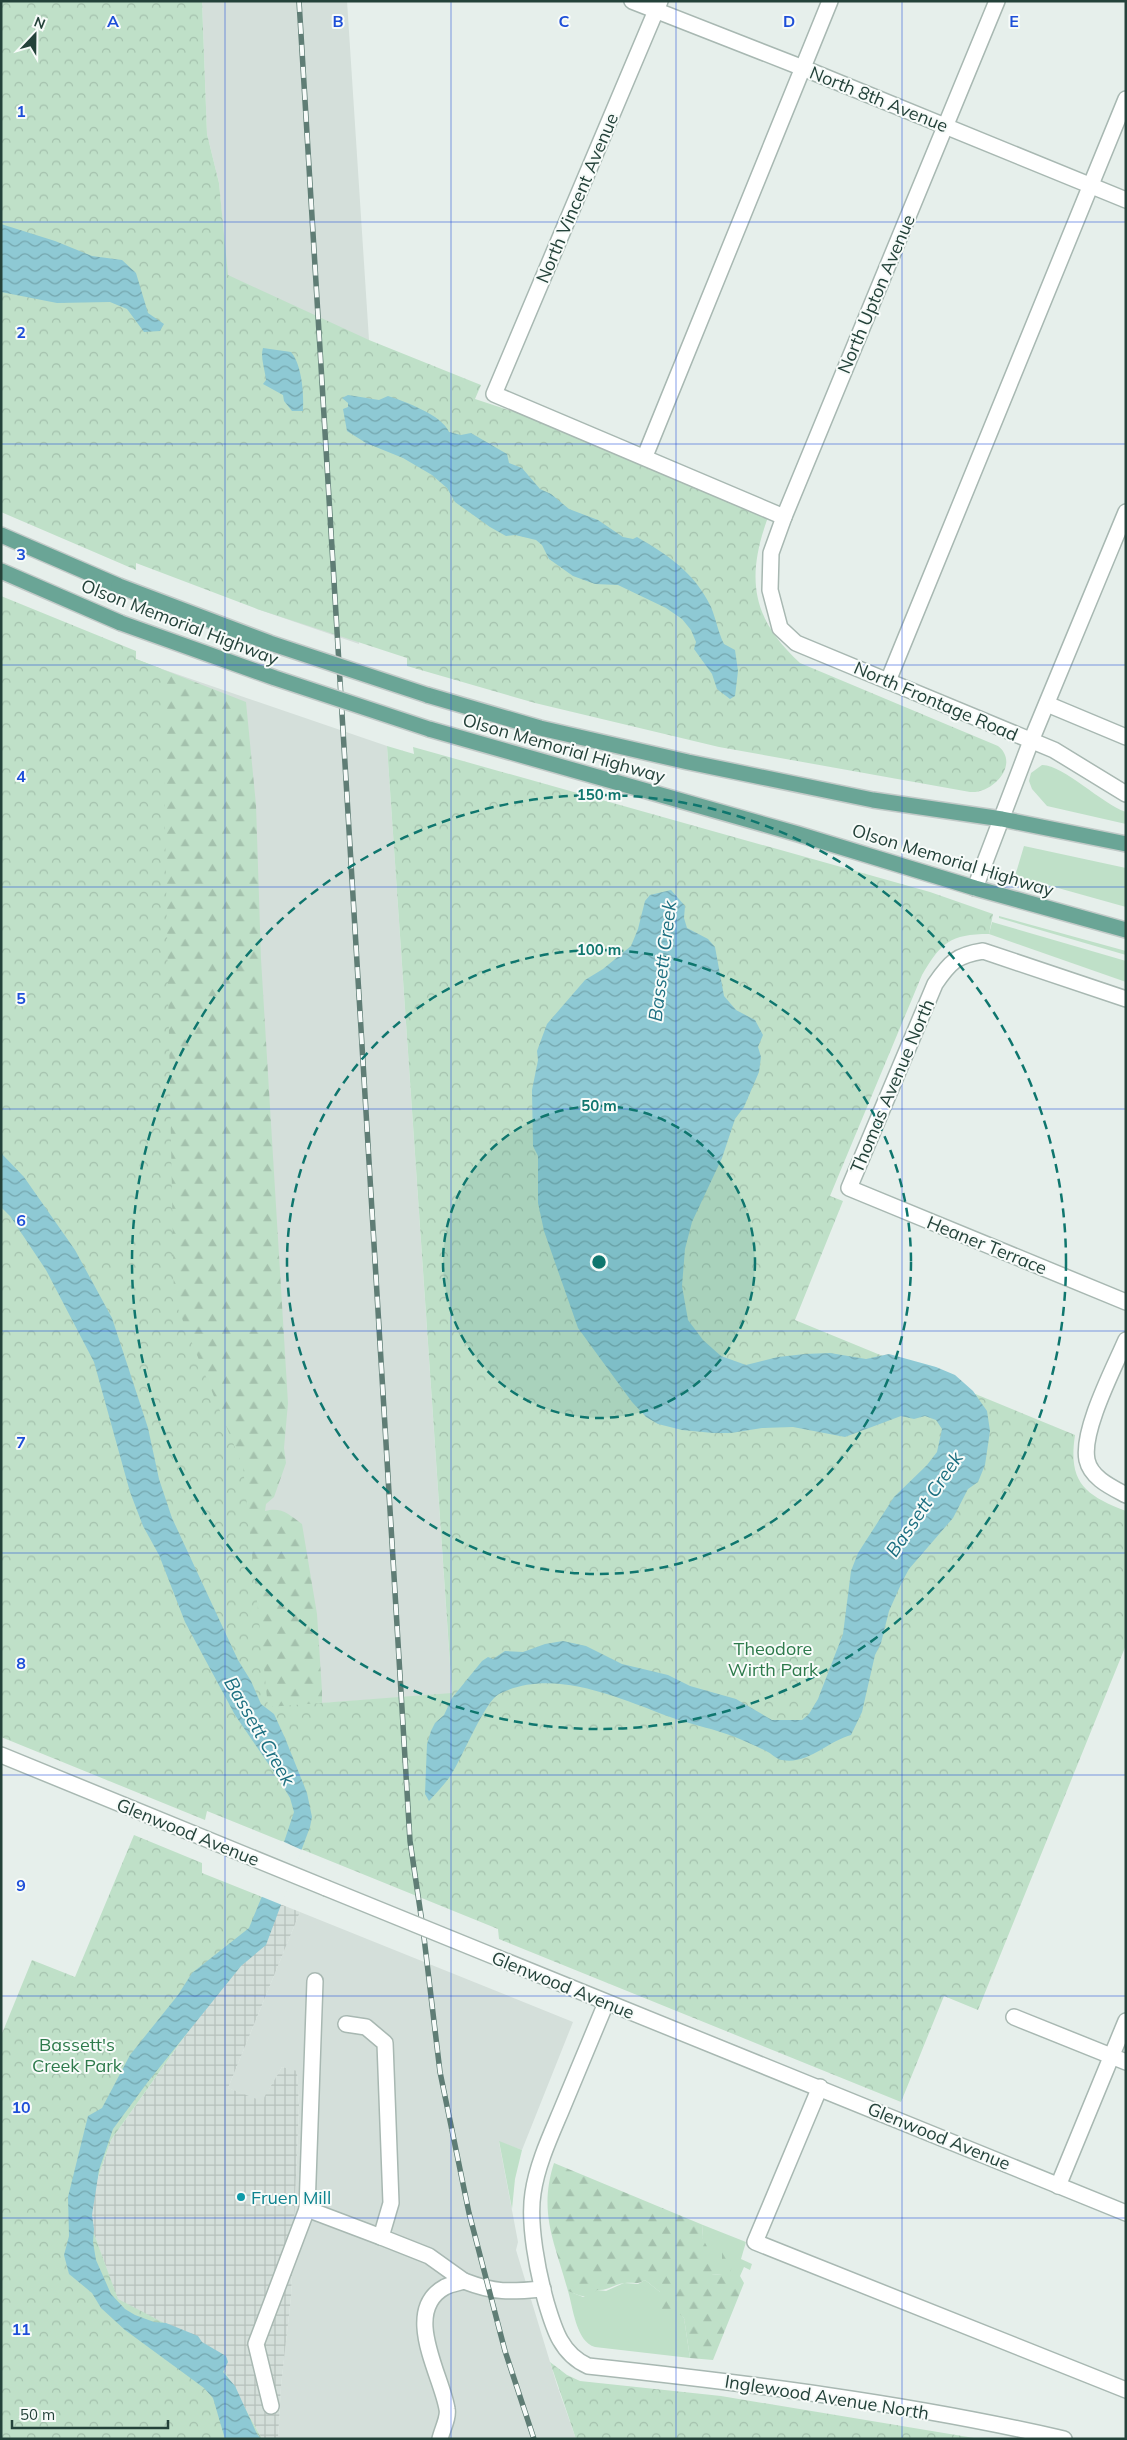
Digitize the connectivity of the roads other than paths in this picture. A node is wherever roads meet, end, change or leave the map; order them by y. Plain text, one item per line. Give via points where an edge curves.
1 (632, 1) edge
2 (830, 1) edge
3 (997, 1) edge
4 (658, 6) edge
5 (803, 68) junction
6 (1126, 99) edge
7 (946, 127) junction
8 (1089, 186) junction
9 (1126, 200) edge
10 (645, 456) junction
11 (1126, 512) edge
12 (784, 517) junction
13 (1, 535) edge
14 (1, 571) edge
15 (770, 590) joint
16 (888, 681) junction
17 (1047, 704) junction
18 (1126, 737) edge
19 (1031, 741) junction
20 (1126, 794) edge
21 (1002, 819) junction
22 (1126, 844) edge
23 (975, 888) junction
24 (1126, 930) edge
25 (1126, 999) edge
26 (849, 1188) joint
27 (1126, 1302) edge
28 (1126, 1340) edge
29 (1126, 1494) edge
30 (1, 1755) edge
31 (314, 1981) dead end
32 (606, 2002) junction
33 (1014, 2017) dead end
34 (1126, 2021) edge
35 (346, 2024) dead end
36 (1111, 2056) junction
37 (1126, 2062) edge
38 (820, 2087) junction
39 (1058, 2186) junction
40 (307, 2209) junction
41 (1126, 2213) edge
42 (381, 2238) junction
43 (464, 2280) junction
44 (543, 2289) junction
45 (1126, 2390) edge
46 (271, 2406) dead end
47 (443, 2436) edge
48 (1064, 2439) edge

1 - 4 street, North 8th Avenue
2 - 5 street
3 - 7 street, North Upton Avenue
4 - 5 street, North 8th Avenue
4 - 10 street, North Vincent Avenue via 494,394
5 - 7 street, North 8th Avenue
5 - 10 street
6 - 8 street
7 - 8 street, North 8th Avenue
7 - 12 street, North Upton Avenue
8 - 9 street, North 8th Avenue
8 - 16 street
10 - 12 street
11 - 17 street
12 - 15 street, North Upton Avenue via 771,553
13 - 21 main road, Olson Memorial Highway, bridge via 119,586 270,644 540,728 872,800
14 - 23 main road, Olson Memorial Highway, bridge via 121,623 429,729
15 - 16 street, North Frontage Road via 780,628 796,643
16 - 19 street, North Frontage Road
17 - 18 street
17 - 19 street
19 - 20 street, North Frontage Road via 1054,750
19 - 21 street
21 - 22 main road, Olson Memorial Highway
21 - 23 street
23 - 24 main road, Olson Memorial Highway
25 - 26 street, Thomas Avenue North via 983,951 965,954 948,964 935,984
26 - 27 street, Heaner Terrace
28 - 29 street via 1087,1437 1087,1461 1100,1481
30 - 32 street, Glenwood Avenue, bridge
31 - 40 street
32 - 38 street, Glenwood Avenue
32 - 44 street via 543,2155 532,2194 534,2243
33 - 36 street
34 - 36 street
35 - 42 street via 366,2027 384,2043 391,2203
36 - 37 street
36 - 39 street
38 - 39 street, Glenwood Avenue
38 - 45 street via 755,2242
39 - 41 street, Glenwood Avenue
40 - 42 street
40 - 46 street via 256,2344
42 - 43 street via 429,2256
43 - 44 street via 489,2290 517,2292
43 - 47 street via 444,2288 431,2300 426,2319 427,2349 448,2410
44 - 48 street, Inglewood Avenue North via 554,2329 566,2350 588,2366 735,2383 991,2422

